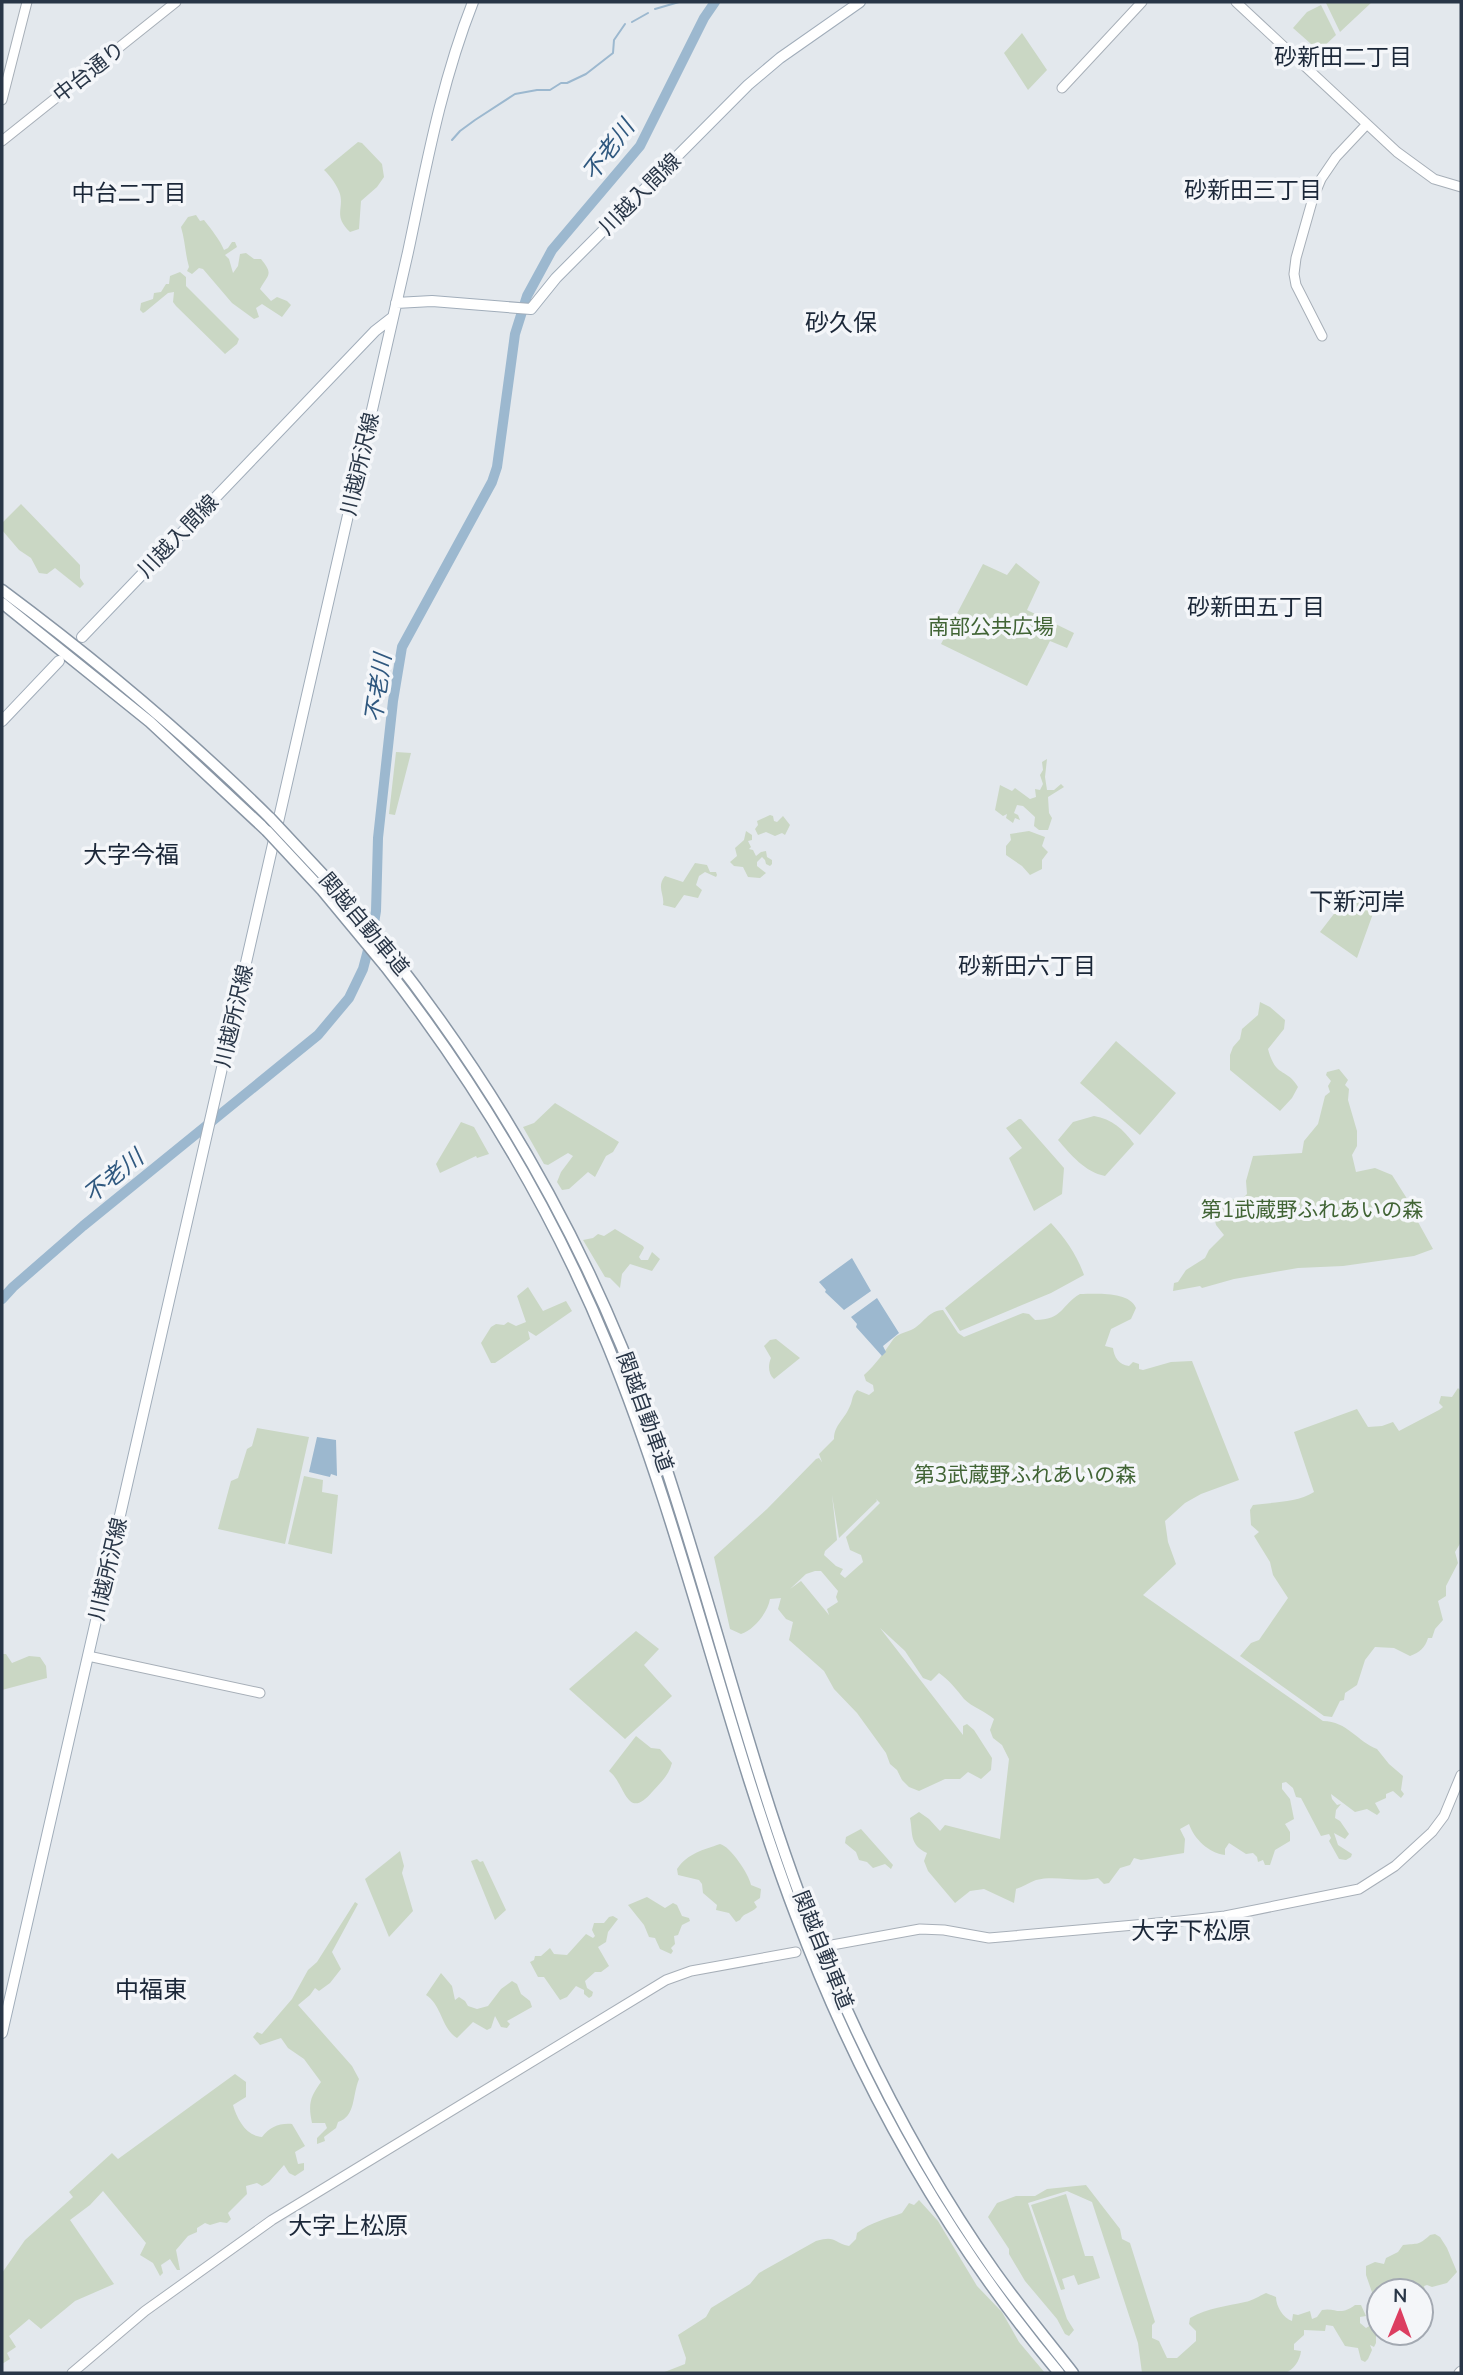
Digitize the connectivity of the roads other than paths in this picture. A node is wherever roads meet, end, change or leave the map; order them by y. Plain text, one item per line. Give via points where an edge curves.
1 (27, 2) edge
2 (176, 2) edge
3 (474, 2) edge
4 (860, 2) edge
5 (1142, 2) edge
6 (1236, 2) edge
7 (1062, 88) dead end
8 (2, 100) edge
9 (1367, 124) junction
10 (2, 141) edge
11 (1461, 187) edge
12 (396, 303) junction
13 (393, 317) junction
14 (1322, 336) dead end
15 (2, 590) edge
16 (2, 603) edge
17 (82, 637) dead end
18 (59, 661) dead end
19 (2, 721) edge
20 (88, 1656) junction
21 (260, 1693) dead end
22 (1461, 1775) edge
23 (832, 1945) dead end
24 (796, 1952) dead end
25 (2, 2033) edge
26 (72, 2373) edge
27 (1059, 2373) edge
28 (1073, 2373) edge

1 - 8 street
2 - 10 street, 中台通り
3 - 12 main road, 川越所沢線 via 439,104
4 - 12 main road, 川越入間線 via 748,85 556,278 531,309 432,301
5 - 7 street
6 - 9 street
9 - 11 street via 1423,173
9 - 14 street via 1321,180 1296,258 1296,285
12 - 13 main road, 川越所沢線
13 - 17 main road, 川越入間線
13 - 20 main road, 川越所沢線
15 - 28 highway, 関越自動車道, bridge via 154,712 270,818 390,953 496,1102 563,1220 619,1340 666,1470 787,1858 866,2053 956,2213 994,2271
16 - 27 highway, 関越自動車道, bridge via 150,722 267,831 322,890 454,1058 523,1170 608,1345 656,1474 770,1843 819,1973 858,2060 947,2219
18 - 19 main road
20 - 21 street
20 - 25 main road, 川越所沢線
22 - 23 street via 1432,1832 1388,1871 1359,1889 1180,1921 989,1938 920,1929
24 - 26 street via 691,1971 666,1980 272,2220 145,2311

